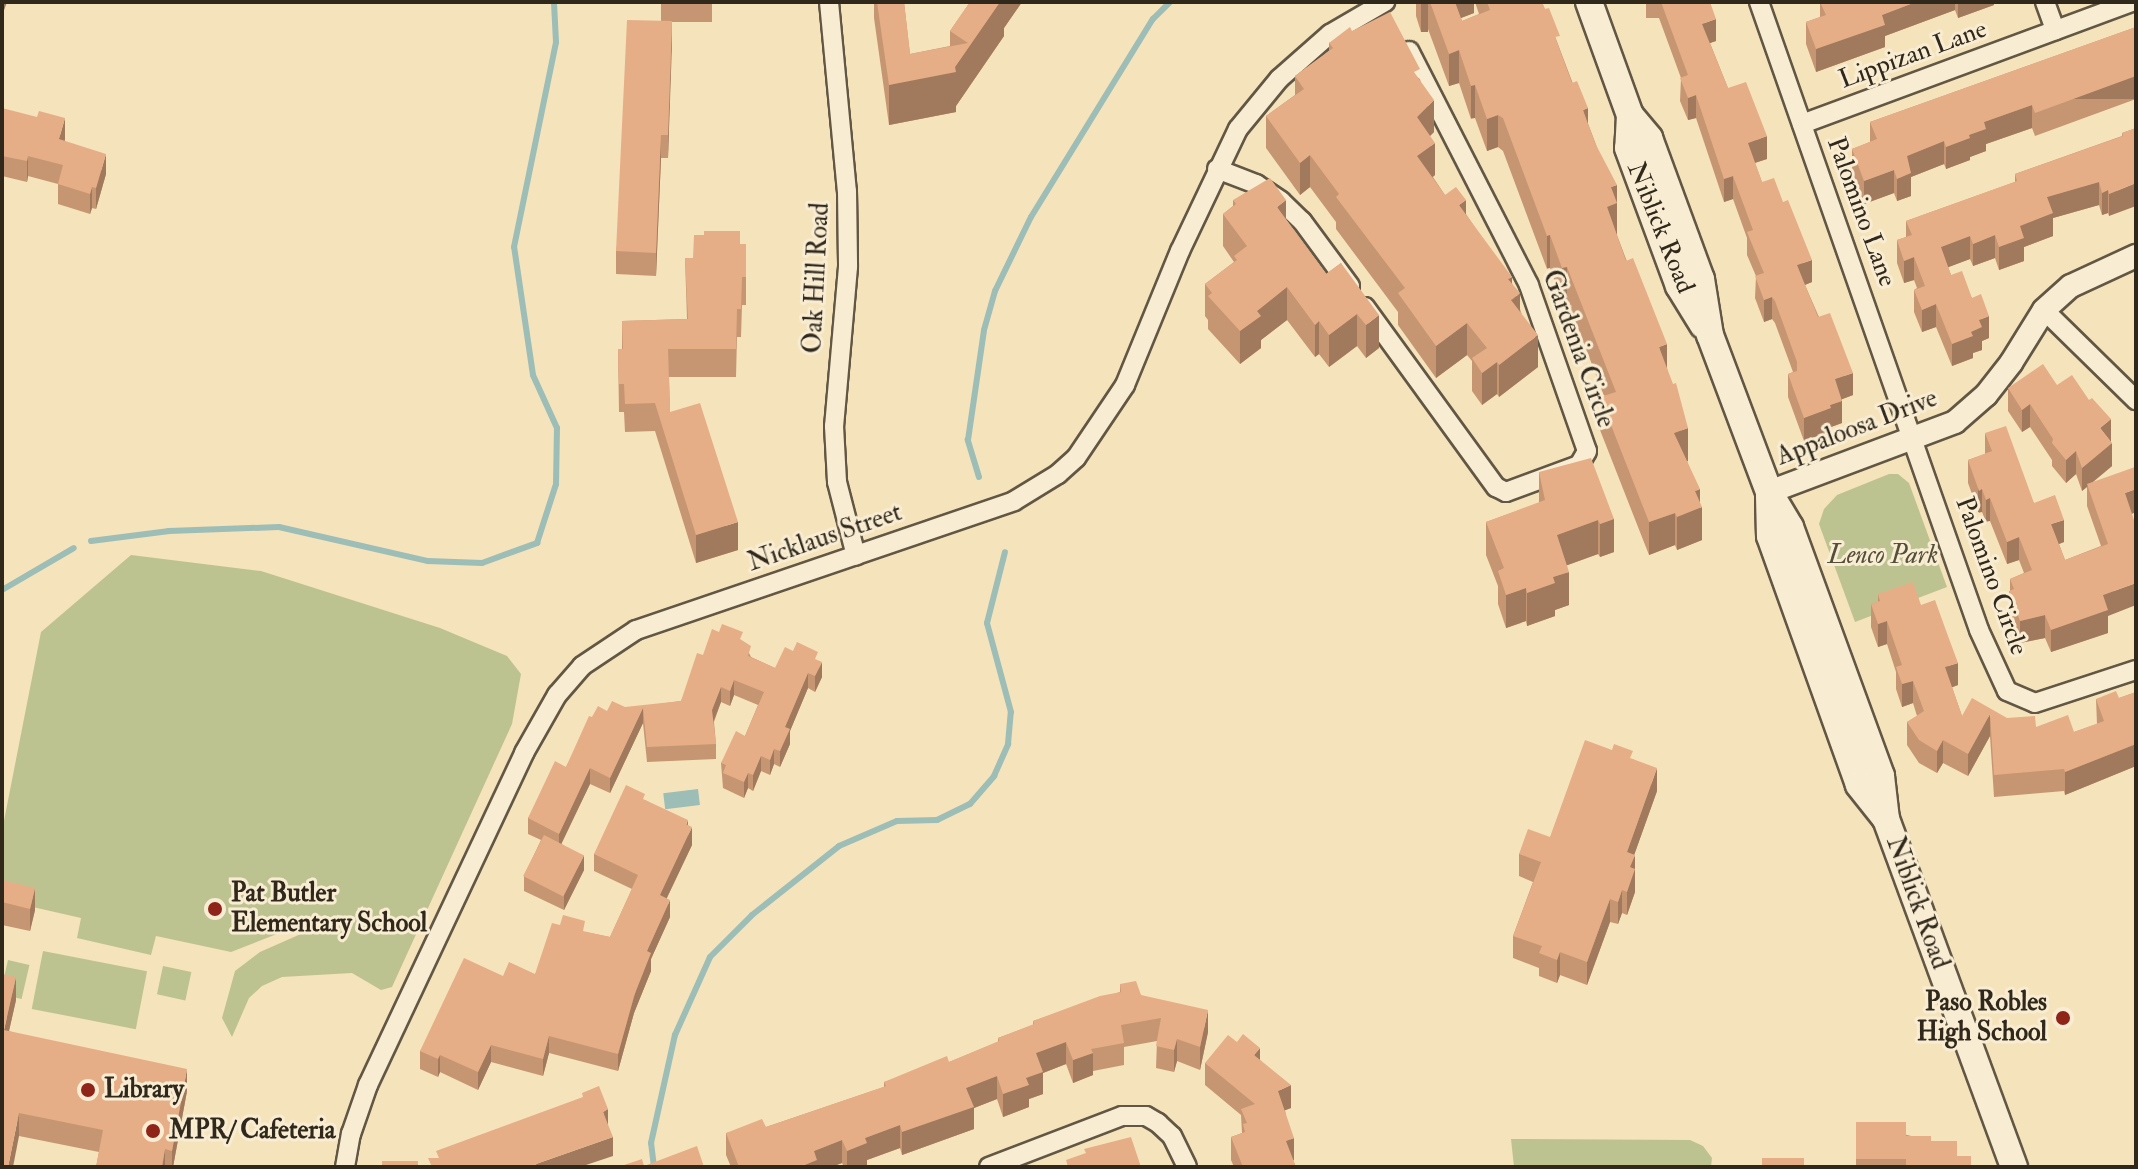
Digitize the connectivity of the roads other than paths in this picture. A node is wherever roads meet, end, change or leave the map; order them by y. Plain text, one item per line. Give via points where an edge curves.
1 (829, 2) edge
2 (1589, 2) edge
3 (1759, 2) edge
4 (2045, 2) edge
5 (2132, 2) edge
6 (1385, 7) edge
7 (2055, 30) junction
8 (1401, 37) edge
9 (1802, 124) junction
10 (1217, 169) junction
11 (2136, 256) edge
12 (2044, 310) junction
13 (2136, 400) edge
14 (1914, 439) junction
15 (1769, 492) junction
16 (856, 556) junction
17 (2136, 670) edge
18 (345, 1167) edge
19 (989, 1167) edge
20 (1187, 1167) edge
21 (2014, 1167) edge

1 - 16 street, Oak Hill Road via 847,191 848,267 834,414 836,468
2 - 15 main road, Niblick Road via 1630,115 1649,138 1701,279 1710,335
3 - 9 street, Palomino Lane
4 - 7 street
5 - 7 street, Lippizan Lane
6 - 10 street, Nicklaus Street via 1330,34 1279,79 1238,129
7 - 9 street, Lippizan Lane
8 - 10 street, Gardenia Circle via 1529,285 1587,451 1579,465 1506,492 1496,487 1302,221 1256,184
9 - 14 street, Palomino Lane
10 - 16 street, Nicklaus Street via 1125,385 1076,458 1014,501
11 - 12 street, Appaloosa Drive via 2071,286
12 - 13 street
12 - 14 street, Appaloosa Drive via 1986,395 1955,422
14 - 15 street, Appaloosa Drive
14 - 17 street, Palomino Circle via 1982,639 2007,691 2035,703
15 - 21 main road, Niblick Road via 1770,536 1859,785 1886,819
16 - 18 street, Nicklaus Street via 636,630 582,666 557,695 524,753 368,1085
19 - 20 street via 1122,1116 1146,1116 1172,1136

